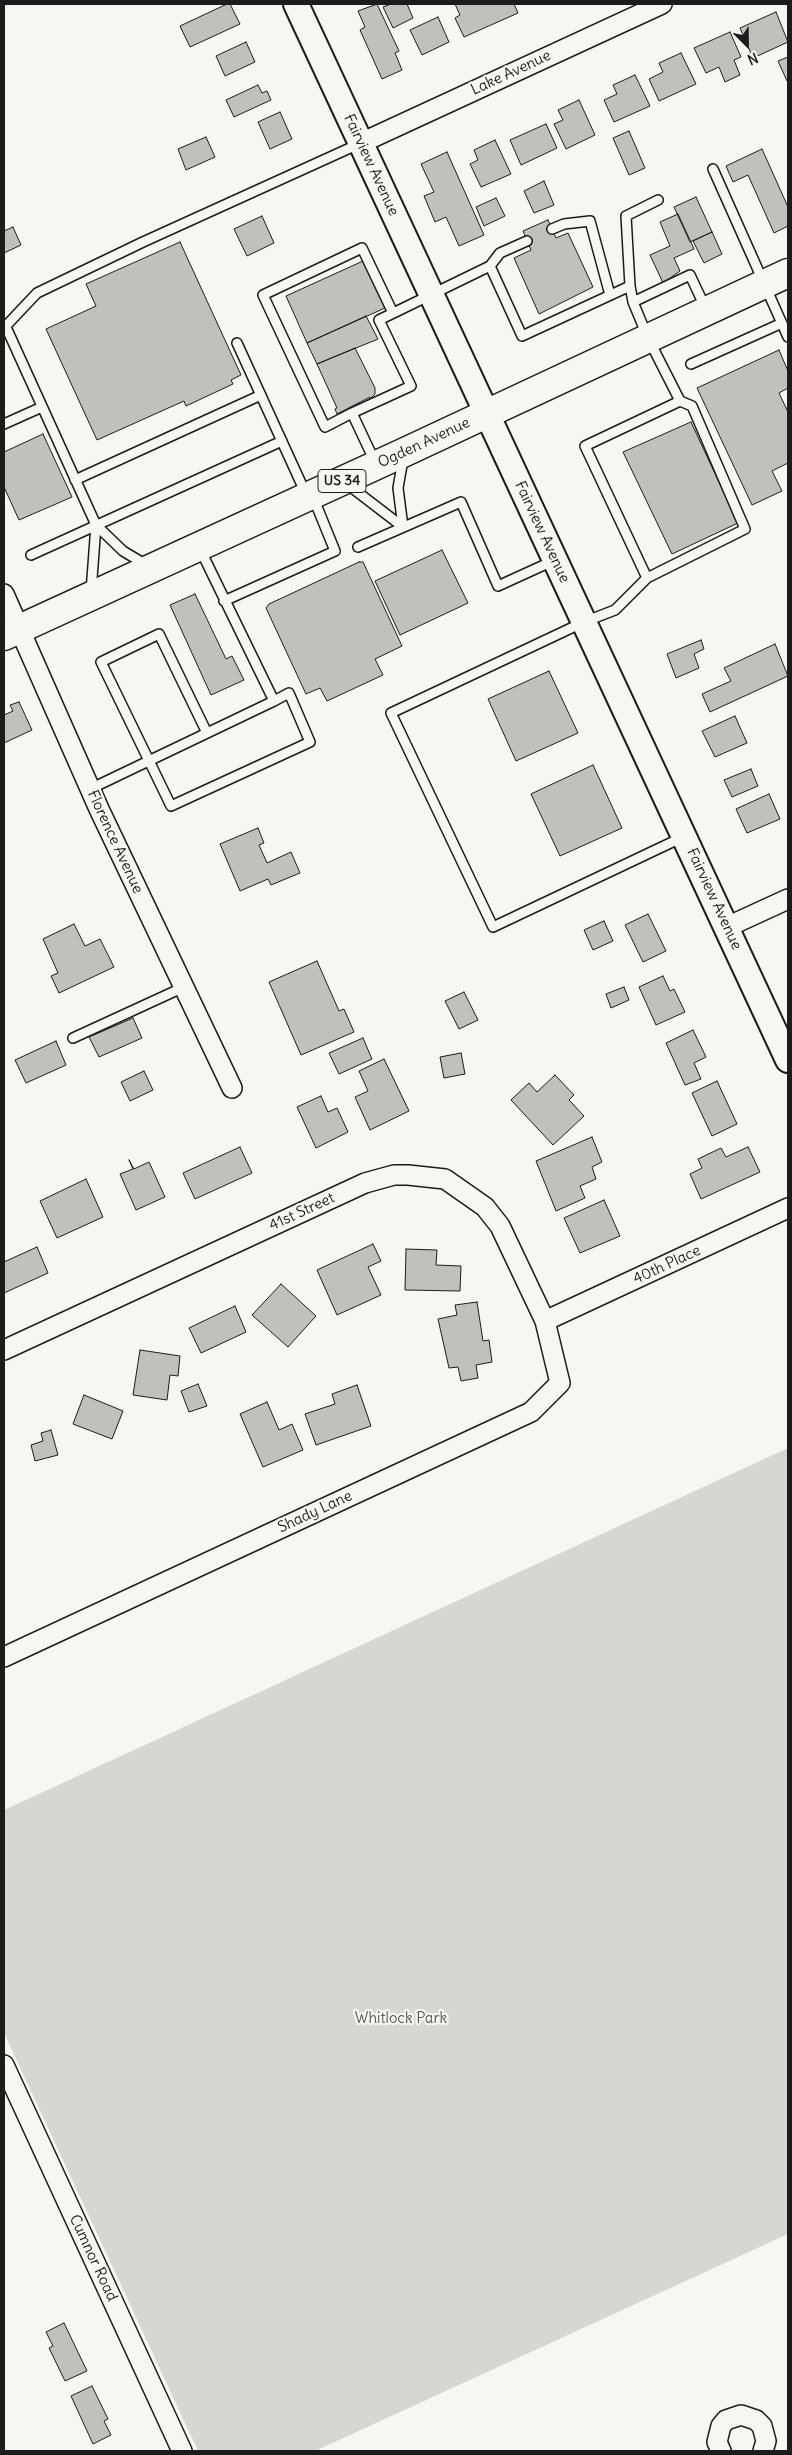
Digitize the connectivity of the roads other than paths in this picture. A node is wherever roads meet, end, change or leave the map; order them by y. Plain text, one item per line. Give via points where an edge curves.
1 (296, 4) edge
2 (662, 4) edge
3 (361, 143) junction
4 (713, 169) dead end
5 (658, 200) dead end
6 (552, 229) dead end
7 (527, 241) dead end
8 (490, 266) junction
9 (776, 278) edge
10 (630, 286) junction
11 (431, 295) junction
12 (610, 295) junction
13 (633, 302) junction
14 (707, 311) junction
15 (393, 313) junction
16 (782, 323) junction
17 (5, 327) edge
18 (788, 337) edge
19 (648, 338) junction
20 (237, 343) dead end
21 (691, 364) dead end
22 (261, 395) junction
23 (680, 400) junction
24 (42, 407) junction
25 (352, 414) junction
26 (486, 414) junction
27 (4, 424) edge
28 (282, 441) junction
29 (404, 452) junction
30 (377, 465) junction
31 (75, 480) junction
32 (343, 480) junction
33 (309, 496) junction
34 (96, 525) junction
35 (403, 527) junction
36 (198, 546) junction
37 (358, 547) dead end
38 (32, 555) dead end
39 (555, 560) junction
40 (152, 568) junction
41 (647, 578) junction
42 (4, 594) edge
43 (91, 596) junction
44 (224, 601) junction
45 (584, 622) junction
46 (12, 632) edge
47 (274, 701) junction
48 (207, 733) junction
49 (148, 761) junction
50 (90, 789) junction
51 (685, 836) junction
52 (788, 899) edge
53 (728, 927) junction
54 (184, 987) junction
55 (73, 1038) dead end
56 (788, 1060) edge
57 (232, 1088) dead end
58 (788, 1208) edge
59 (545, 1321) junction
60 (4, 1350) edge
61 (4, 1657) edge
62 (4, 2065) edge
63 (182, 2451) edge
64 (718, 2451) edge
65 (763, 2451) edge

1 - 3 street, Fairview Avenue
2 - 3 street, Lake Avenue
3 - 11 street, Fairview Avenue
3 - 17 lane via 37,293
4 - 9 lane
5 - 10 lane via 626,216
6 - 12 lane via 590,221
7 - 8 lane via 500,253
8 - 11 lane
8 - 12 lane via 522,336
9 - 14 main road, Ogden Avenue / US 34
9 - 16 lane
10 - 12 lane
10 - 13 lane
11 - 15 lane
11 - 26 street, Fairview Avenue
13 - 14 lane via 690,275
13 - 19 lane
14 - 19 main road, Ogden Avenue / US 34
15 - 25 lane via 379,320 411,386
15 - 25 lane via 362,248 263,295 325,426
16 - 18 lane
16 - 21 lane
17 - 24 lane
19 - 23 lane
19 - 26 main road, Ogden Avenue / US 34
20 - 22 lane
22 - 28 lane
22 - 31 lane
23 - 41 lane via 585,446
23 - 41 lane via 692,406 744,529
24 - 27 lane
24 - 31 lane
25 - 30 lane
26 - 29 main road, Ogden Avenue / US 34
26 - 39 street, Fairview Avenue
28 - 33 lane
28 - 34 lane
29 - 30 main road, Ogden Avenue / US 34
29 - 35 lane via 398,488
30 - 32 main road, Ogden Avenue / US 34
31 - 34 lane
32 - 33 main road, Ogden Avenue / US 34
32 - 35 lane
33 - 36 main road, Ogden Avenue / US 34
33 - 44 lane via 336,551
34 - 38 lane
34 - 40 lane via 123,551
34 - 43 lane
35 - 37 lane
35 - 39 lane via 460,502 498,586
36 - 40 main road, Ogden Avenue / US 34
36 - 44 lane
39 - 45 street, Fairview Avenue
40 - 43 main road, Ogden Avenue / US 34
41 - 45 lane via 615,610
42 - 46 street, Florence Avenue
43 - 46 main road, Ogden Avenue / US 34
44 - 47 lane
45 - 51 street, Fairview Avenue
45 - 51 lane via 391,713 493,927
46 - 50 street, Florence Avenue
47 - 48 lane
47 - 49 lane via 289,693 310,742 171,806
48 - 49 lane
48 - 49 lane via 159,634 101,662
49 - 50 lane
50 - 54 street, Florence Avenue
51 - 53 street, Fairview Avenue
52 - 53 street
53 - 56 street, Fairview Avenue
54 - 55 lane
54 - 57 street, Florence Avenue
58 - 59 street, 40th Place
59 - 60 street, 41st Street via 500,1226 485,1207 445,1179 394,1175 365,1183
59 - 61 street, Shady Lane via 560,1383 531,1412
62 - 63 street, Cumnor Road
64 - 65 street via 721,2426 726,2420 741,2415 756,2420 762,2426 766,2441

